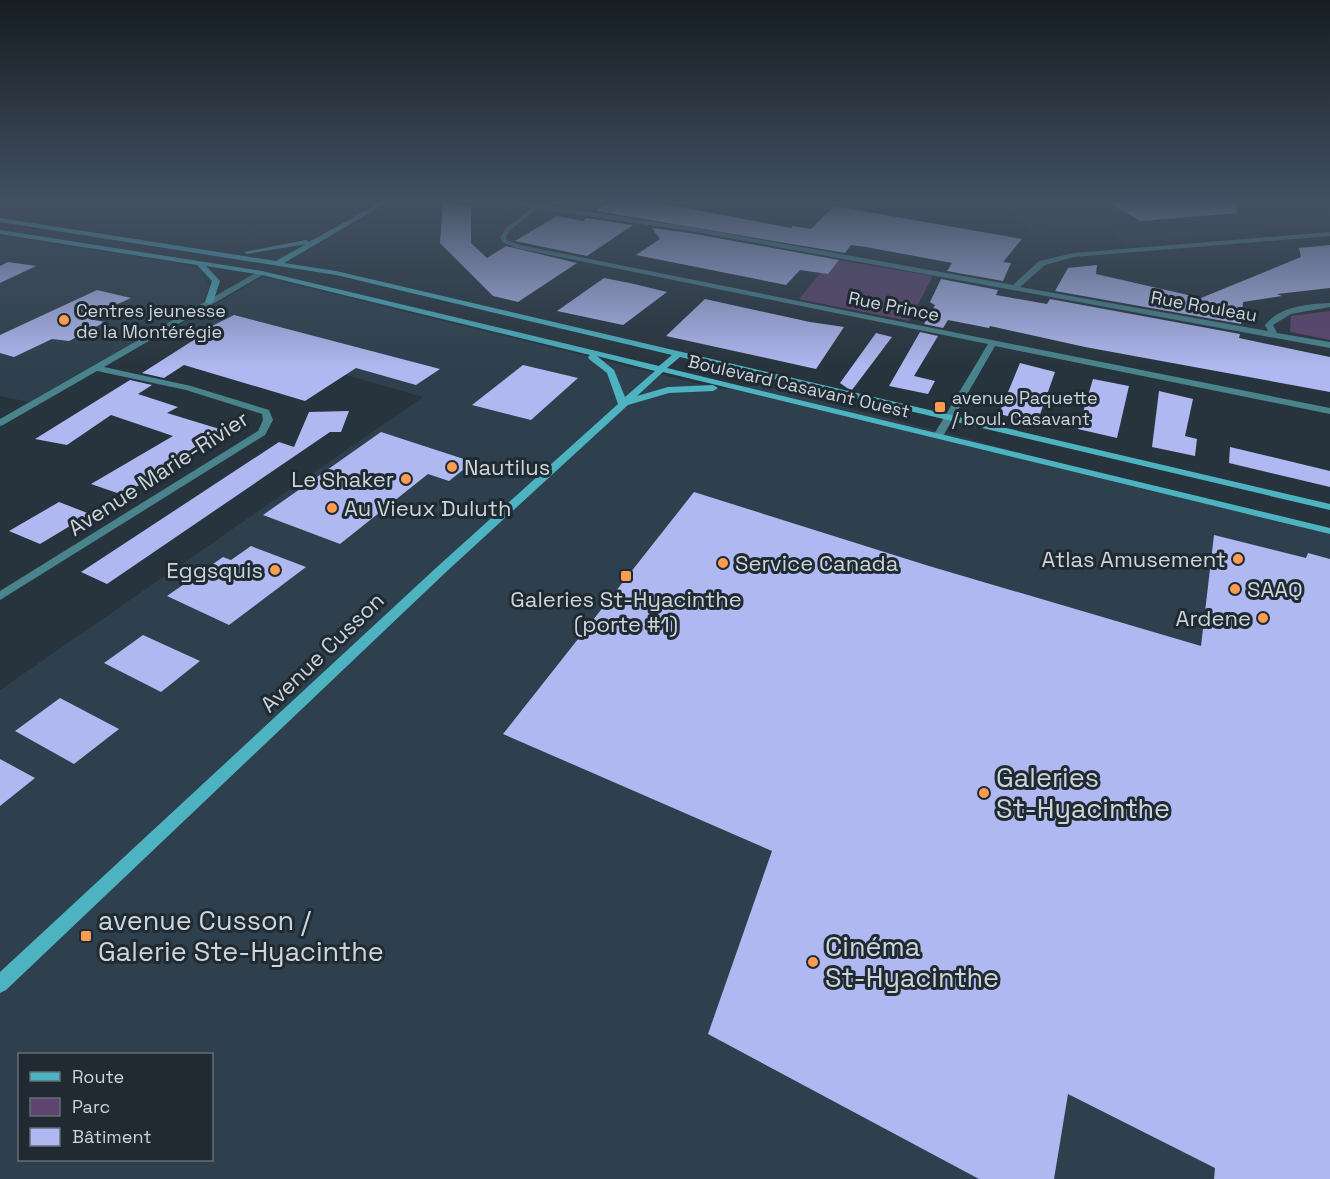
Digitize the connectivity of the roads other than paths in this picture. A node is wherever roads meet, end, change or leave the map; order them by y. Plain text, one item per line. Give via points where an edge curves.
1 (156, 257) edge
2 (243, 257) edge
3 (290, 257) edge
4 (312, 257) edge
5 (567, 257) edge
6 (841, 257) edge
7 (1065, 257) edge
8 (279, 263) junction
9 (200, 264) junction
10 (261, 273) junction
11 (336, 273) junction
12 (1013, 289) junction
13 (209, 302) junction
14 (1330, 305) edge
15 (1275, 336) junction
16 (992, 344) junction
17 (1330, 345) edge
18 (584, 351) junction
19 (678, 354) junction
20 (95, 368) junction
21 (660, 369) junction
22 (741, 389) junction
23 (623, 404) junction
24 (1330, 411) edge
25 (949, 418) junction
26 (0, 423) edge
27 (938, 436) junction
28 (1330, 507) edge
29 (1330, 531) edge
30 (0, 596) edge
31 (0, 984) edge

1 - 9 street, Boulevard Casavant Ouest
2 - 8 street, Boulevard Casavant Ouest
3 - 8 street
4 - 11 street
5 - 16 street, Rue Prince
6 - 12 street, Rue Rouleau
7 - 12 street via 1042,262
8 - 10 street
8 - 11 street, Boulevard Casavant Ouest
9 - 10 street, Boulevard Casavant Ouest
9 - 13 street via 216,281
10 - 13 street
10 - 18 street, Boulevard Casavant Ouest
11 - 19 street, Boulevard Casavant Ouest
12 - 15 street, Rue Rouleau
13 - 20 street
14 - 15 street via 1289,312 1274,319 1269,325
15 - 17 street, Rue Rouleau
16 - 24 street, Rue Prince
16 - 25 street
18 - 21 street, Boulevard Casavant Ouest
18 - 23 street via 611,372
19 - 21 street, Avenue Cusson
19 - 25 street, Boulevard Casavant Ouest
20 - 26 street
20 - 30 street, Avenue Marie-Rivier via 220,397 266,412 268,420 262,433
21 - 22 street, Boulevard Casavant Ouest
21 - 23 street, Avenue Cusson
22 - 23 street via 668,390
22 - 27 street, Boulevard Casavant Ouest
23 - 31 street, Avenue Cusson
25 - 27 street
25 - 28 street, Boulevard Casavant Ouest
27 - 29 street, Boulevard Casavant Ouest

